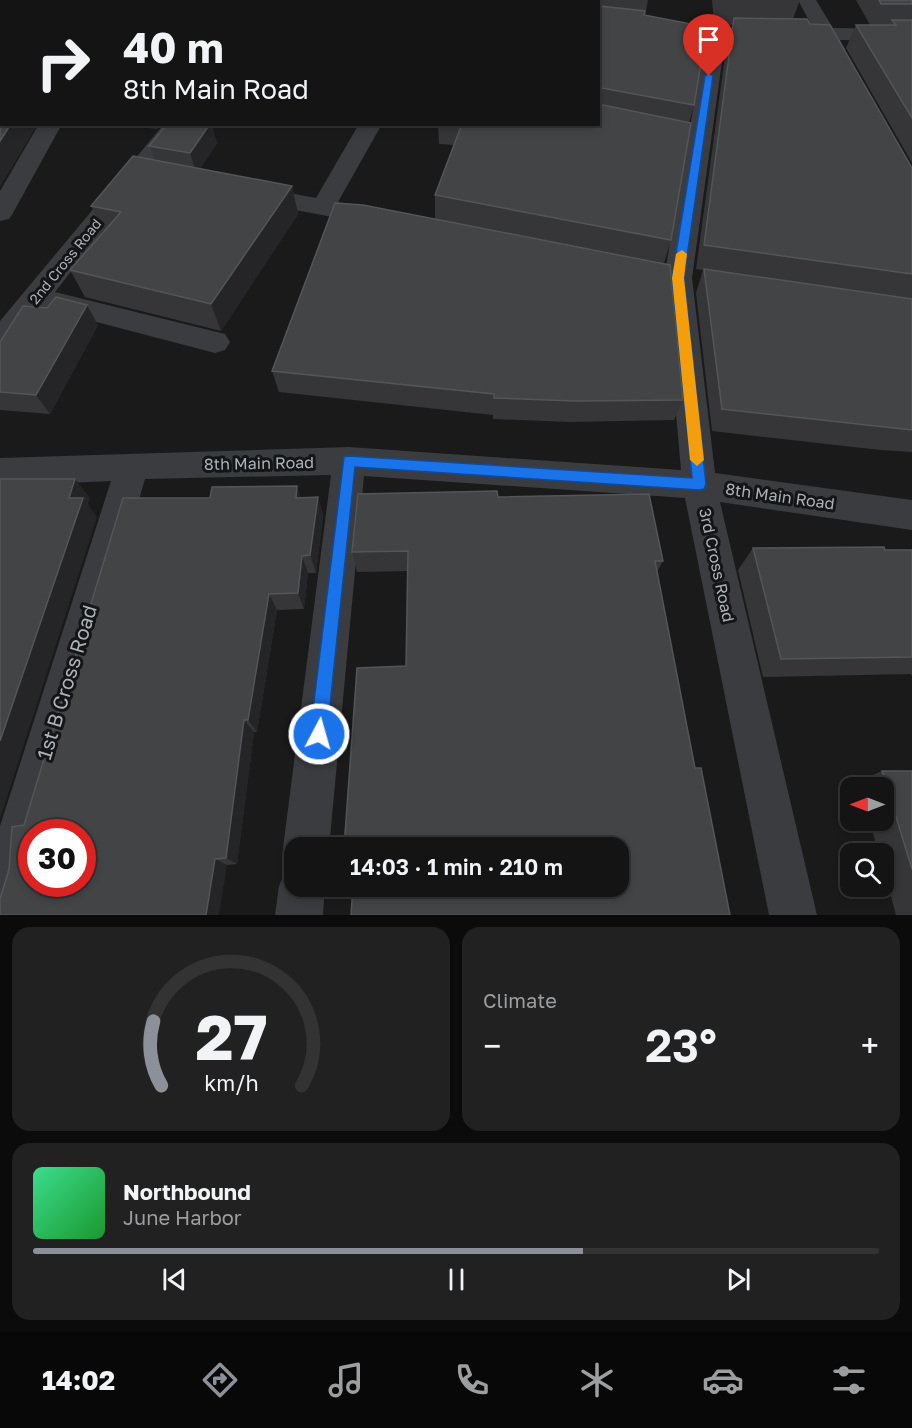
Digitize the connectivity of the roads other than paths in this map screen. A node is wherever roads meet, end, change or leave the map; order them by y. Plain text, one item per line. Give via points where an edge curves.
1 (807, 0) edge
2 (716, 32) dead end
3 (772, 34) edge
4 (827, 35) junction
5 (912, 35) edge
6 (847, 70) edge
7 (50, 126) edge
8 (175, 126) edge
9 (370, 126) edge
10 (229, 189) edge
11 (323, 207) junction
12 (0, 213) edge
13 (403, 223) edge
14 (36, 297) junction
15 (0, 341) edge
16 (215, 342) dead end
17 (349, 461) junction
18 (132, 466) junction
19 (0, 472) edge
20 (699, 484) junction
21 (912, 514) edge
22 (307, 837) edge
23 (301, 897) edge
24 (0, 899) edge
25 (299, 915) edge
26 (793, 915) edge

1 - 4 street
2 - 20 street, 3rd Cross Road via 687,138 678,277
3 - 4 street
4 - 5 street
4 - 6 street
7 - 12 street
8 - 14 street, 2nd Cross Road via 147,175
9 - 11 street
10 - 11 street
11 - 13 street
14 - 15 street, 2nd Cross Road
14 - 16 street
17 - 18 street, 8th Main Road
17 - 20 street, 8th Main Road
17 - 22 street
18 - 19 street, 8th Main Road
18 - 24 street, 1st B Cross Road
20 - 21 street, 8th Main Road
20 - 26 street, 3rd Cross Road
23 - 25 street

